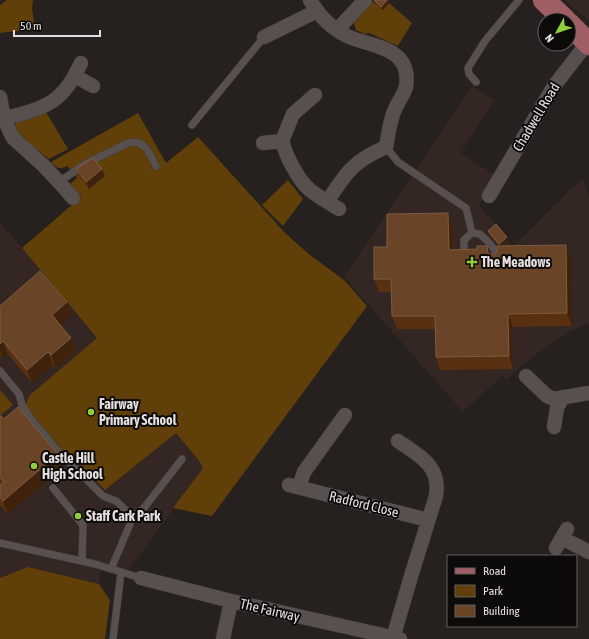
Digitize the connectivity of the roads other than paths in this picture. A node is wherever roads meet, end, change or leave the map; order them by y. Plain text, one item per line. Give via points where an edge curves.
1 (365, 0) edge
2 (519, 0) edge
3 (544, 0) edge
4 (313, 6) edge
5 (557, 12) edge
6 (337, 30) junction
7 (577, 32) edge
8 (264, 37) joint
9 (588, 43) edge
10 (82, 63) dead end
11 (75, 76) junction
12 (476, 82) dead end
13 (93, 86) dead end
14 (315, 95) dead end
15 (0, 97) edge
16 (4, 119) junction
17 (192, 125) dead end
18 (282, 141) junction
19 (263, 143) dead end
20 (386, 147) junction
21 (156, 166) dead end
22 (60, 182) junction
23 (489, 196) dead end
24 (73, 198) dead end
25 (472, 233) junction
26 (464, 250) edge
27 (497, 263) edge
28 (0, 371) edge
29 (526, 376) dead end
30 (589, 393) edge
31 (563, 397) junction
32 (338, 421) dead end
33 (554, 427) dead end
34 (398, 441) dead end
35 (182, 459) dead end
36 (53, 488) dead end
37 (133, 516) junction
38 (428, 520) junction
39 (562, 539) dead end
40 (0, 543) edge
41 (589, 552) edge
42 (82, 561) junction
43 (111, 569) junction
44 (121, 572) junction
45 (141, 578) joint
46 (231, 601) junction
47 (365, 635) edge
48 (397, 638) edge
49 (113, 639) edge
50 (223, 639) edge

1 - 6 street
2 - 12 lane via 468,68 469,74
3 - 5 main road
4 - 6 street
4 - 8 street
6 - 20 street via 393,52 402,61 406,73 406,88 394,110
7 - 9 main road
8 - 17 lane
9 - 23 street, Chadwell Road via 554,86
10 - 11 street
11 - 13 street
11 - 16 street via 61,95 42,107
14 - 18 street via 293,114
15 - 16 street
16 - 22 street via 13,138
18 - 19 street
18 - 20 street via 286,154 303,182 333,206 345,175 358,161
20 - 25 lane via 398,162 466,208
21 - 22 lane via 142,144 128,143 85,164
22 - 24 street
25 - 26 lane via 464,240
25 - 27 lane via 480,234 500,252
28 - 37 lane via 19,394 22,405 31,419 58,451 103,496 116,501
29 - 31 street via 547,396 554,399
30 - 31 street
31 - 33 street via 557,408
32 - 38 street, Radford Close via 294,486
34 - 38 street via 416,448 433,470 437,487
35 - 37 lane via 144,508
36 - 42 lane via 83,524
37 - 43 lane
38 - 48 street via 412,573
39 - 41 street
40 - 42 lane
42 - 43 lane
43 - 44 lane
44 - 45 lane
44 - 49 lane
45 - 46 street, The Fairway
46 - 47 street, The Fairway
46 - 50 street
47 - 48 street, The Fairway

